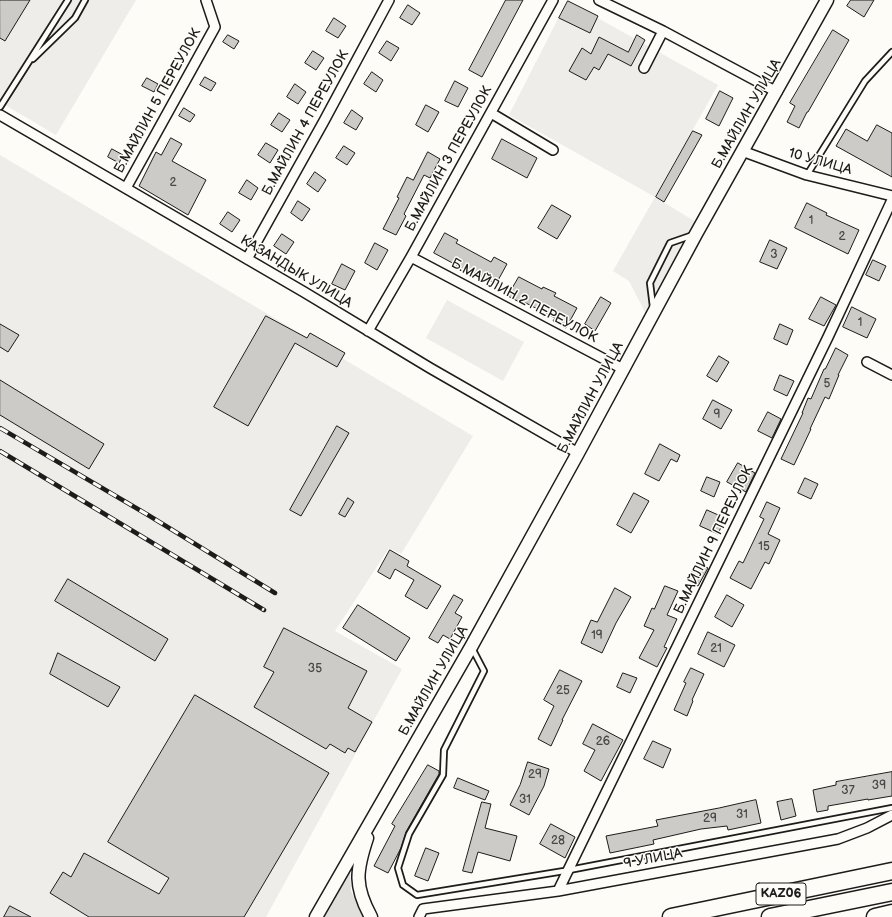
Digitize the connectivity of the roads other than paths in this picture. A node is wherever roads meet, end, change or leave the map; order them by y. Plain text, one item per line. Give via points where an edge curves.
1 (68, 0) edge
2 (85, 0) edge
3 (206, 0) edge
4 (389, 0) edge
5 (553, 0) edge
6 (599, 0) edge
7 (827, 0) edge
8 (662, 31) junction
9 (892, 52) edge
10 (27, 64) junction
11 (644, 68) dead end
12 (777, 92) junction
13 (0, 107) edge
14 (491, 113) junction
15 (0, 115) edge
16 (553, 150) dead end
17 (742, 151) junction
18 (807, 175) junction
19 (126, 188) junction
20 (892, 196) edge
21 (892, 200) edge
22 (696, 234) junction
23 (411, 258) junction
24 (247, 259) junction
25 (654, 312) junction
26 (368, 331) junction
27 (867, 362) dead end
28 (623, 369) junction
29 (892, 375) edge
30 (578, 453) junction
31 (471, 647) junction
32 (377, 808) junction
33 (892, 808) edge
34 (892, 815) edge
35 (569, 870) junction
36 (892, 871) edge
37 (558, 891) junction
38 (892, 892) edge
39 (892, 913) edge
40 (316, 917) edge
41 (371, 917) edge
42 (419, 917) edge
43 (671, 917) edge
44 (770, 917) edge
45 (875, 917) edge

1 - 10 lane
2 - 10 lane via 75,18
3 - 19 street, Б.МАЙЛИН 5 ПЕРЕУЛОК via 215,27
4 - 24 street, Б.МАЙЛИН 4 ПЕРЕУЛОК
5 - 14 street, Б.МАЙЛИН 3 ПЕРЕУЛОК
6 - 8 street
7 - 12 street, Б.МАЙЛИН УЛИЦА
8 - 11 street
8 - 12 street
9 - 18 lane via 865,81
10 - 13 lane
12 - 17 street, Б.МАЙЛИН УЛИЦА
14 - 16 street
14 - 23 street, Б.МАЙЛИН 3 ПЕРЕУЛОК
15 - 19 street, КАЗАНДЫК УЛИЦА
17 - 18 street, 10 УЛИЦА
17 - 22 street, Б.МАЙЛИН УЛИЦА
18 - 20 street, 10 УЛИЦА
19 - 24 street, КАЗАНДЫК УЛИЦА
21 - 35 street, Б.МАЙЛИН 9 ПЕРЕУЛОК via 825,344
22 - 25 street, Б.МАЙЛИН УЛИЦА
22 - 25 lane via 670,243 650,283
23 - 26 street, Б.МАЙЛИН 3 ПЕРЕУЛОК
23 - 28 street, Б.МАЙЛИН 2 ПЕРЕУЛОК
24 - 26 street, КАЗАНДЫК УЛИЦА
25 - 28 street, Б.МАЙЛИН УЛИЦА
26 - 30 street, КАЗАНДЫК УЛИЦА
27 - 29 street
28 - 30 street, Б.МАЙЛИН УЛИЦА
30 - 31 street, Б.МАЙЛИН УЛИЦА
31 - 32 street, Б.МАЙЛИН УЛИЦА
31 - 35 lane via 484,671 444,750 443,775 409,834 398,868 403,885 417,895
32 - 40 street
32 - 41 street via 358,871 360,894
33 - 35 lane
34 - 37 street, 9 УЛИЦА via 838,839
35 - 37 street, Б.МАЙЛИН 9 ПЕРЕУЛОК
36 - 43 highway, KАZ06
37 - 42 street, 9 УЛИЦА via 423,909
38 - 44 highway, KАZ06
39 - 45 highway

